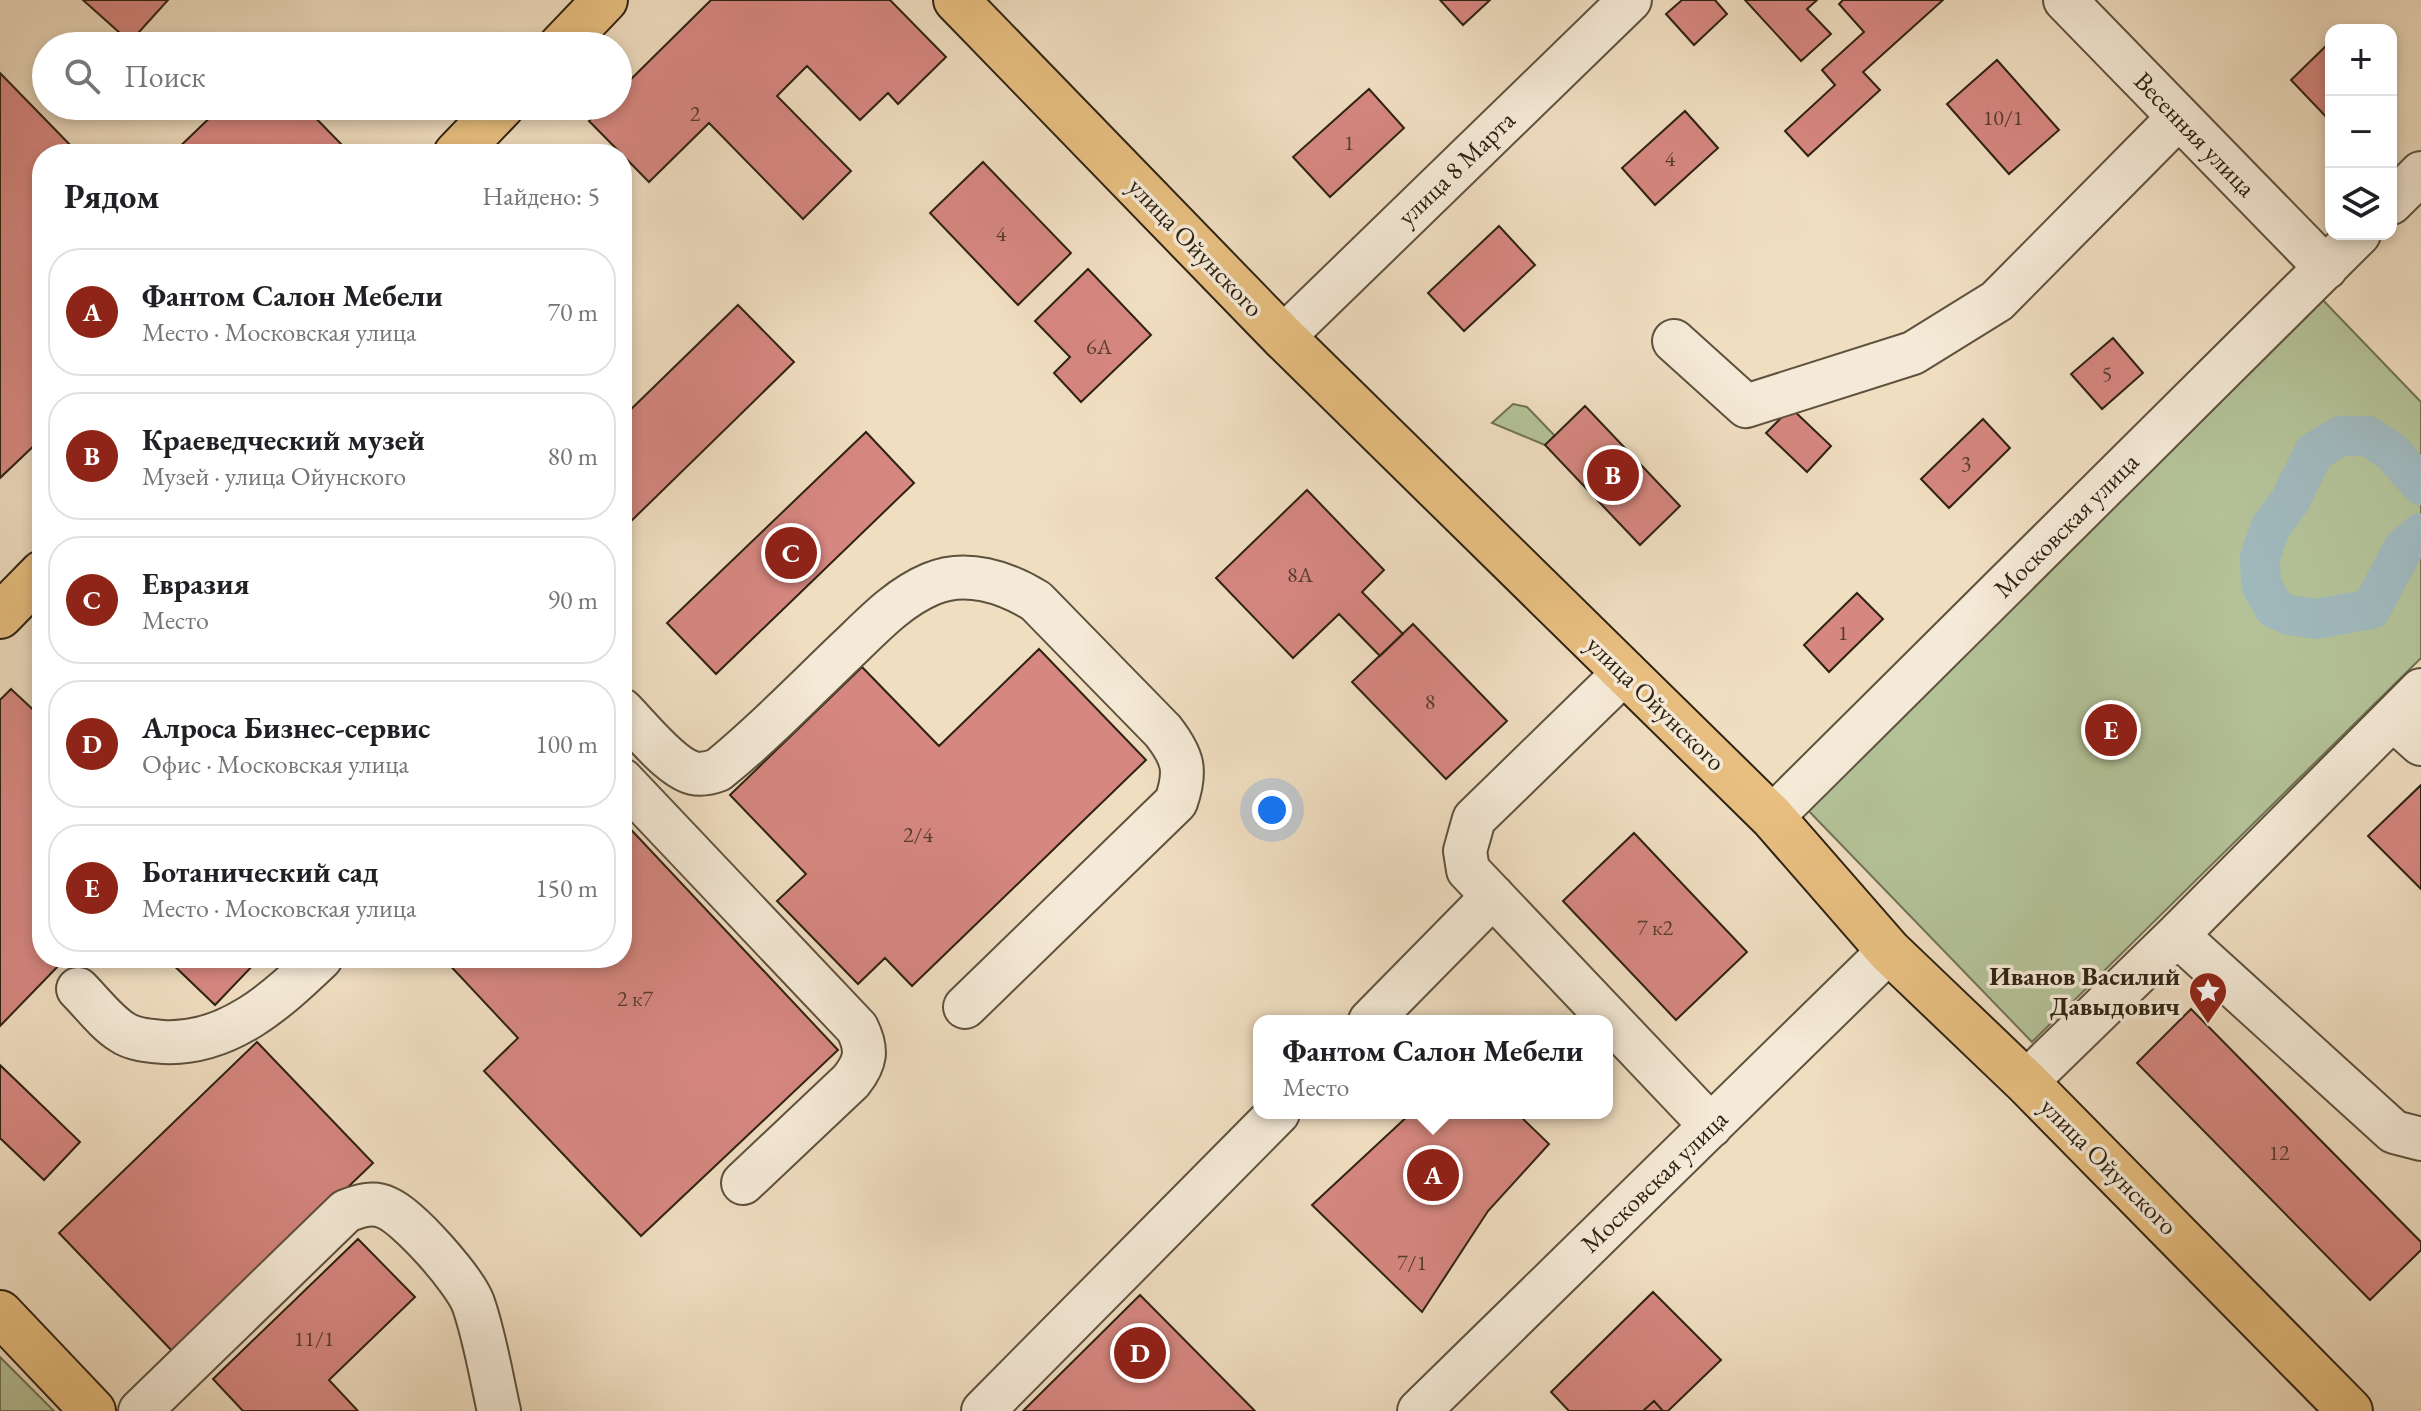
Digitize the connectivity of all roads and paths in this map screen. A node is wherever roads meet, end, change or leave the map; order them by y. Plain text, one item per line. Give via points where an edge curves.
1 (605, 0) edge
2 (956, 0) edge
3 (1630, 0) edge
4 (2065, 0) edge
5 (574, 32) edge
6 (2179, 117) junction
7 (489, 120) edge
8 (466, 144) edge
9 (2421, 173) edge
10 (2397, 197) edge
11 (2353, 240) edge
12 (2326, 268) junction
13 (1283, 337) junction
14 (1674, 341) dead end
15 (32, 583) edge
16 (0, 616) edge
17 (1625, 672) junction
18 (2412, 718) edge
19 (632, 720) edge
20 (632, 791) edge
21 (1772, 817) junction
22 (1493, 896) junction
23 (2177, 935) junction
24 (1889, 951) junction
25 (311, 968) edge
26 (78, 989) dead end
27 (965, 1007) dead end
28 (1376, 1015) edge
29 (1606, 1015) edge
30 (1613, 1023) edge
31 (2026, 1082) junction
32 (1272, 1119) edge
33 (1711, 1126) junction
34 (2421, 1139) edge
35 (743, 1183) dead end
36 (0, 1313) edge
37 (93, 1411) edge
38 (140, 1411) edge
39 (499, 1411) edge
40 (983, 1411) edge
41 (1419, 1411) edge
42 (2350, 1411) edge

1 - 5 main road
2 - 13 main road, улица Ойунского
3 - 13 street, улица 8 Марта
4 - 6 street, Весенняя улица
6 - 12 street, Весенняя улица
6 - 14 street via 1997,301 1913,353 1746,406
7 - 8 main road
9 - 10 street
11 - 12 street, Московская улица
12 - 21 street, Московская улица
13 - 17 main road, улица Ойунского
15 - 16 main road
17 - 21 main road, улица Ойунского
17 - 22 street via 1474,819 1465,851 1468,870
18 - 23 street
19 - 27 street via 677,765 691,773 718,770 892,607 932,583 990,580 1036,601 1163,731 1177,750 1182,785 1176,802
20 - 35 street via 857,1028 864,1043 861,1068 851,1081
21 - 24 main road, улица Ойунского
22 - 28 street
22 - 29 street
23 - 31 street
23 - 34 street via 2394,1132
24 - 31 main road, улица Ойунского
24 - 33 street, Московская улица
25 - 26 street via 236,1028 171,1042 123,1033
30 - 33 street
31 - 42 main road, улица Ойунского
32 - 40 street
33 - 41 street, Московская улица
36 - 37 main road
38 - 39 street via 346,1211 372,1204 400,1216 465,1287

